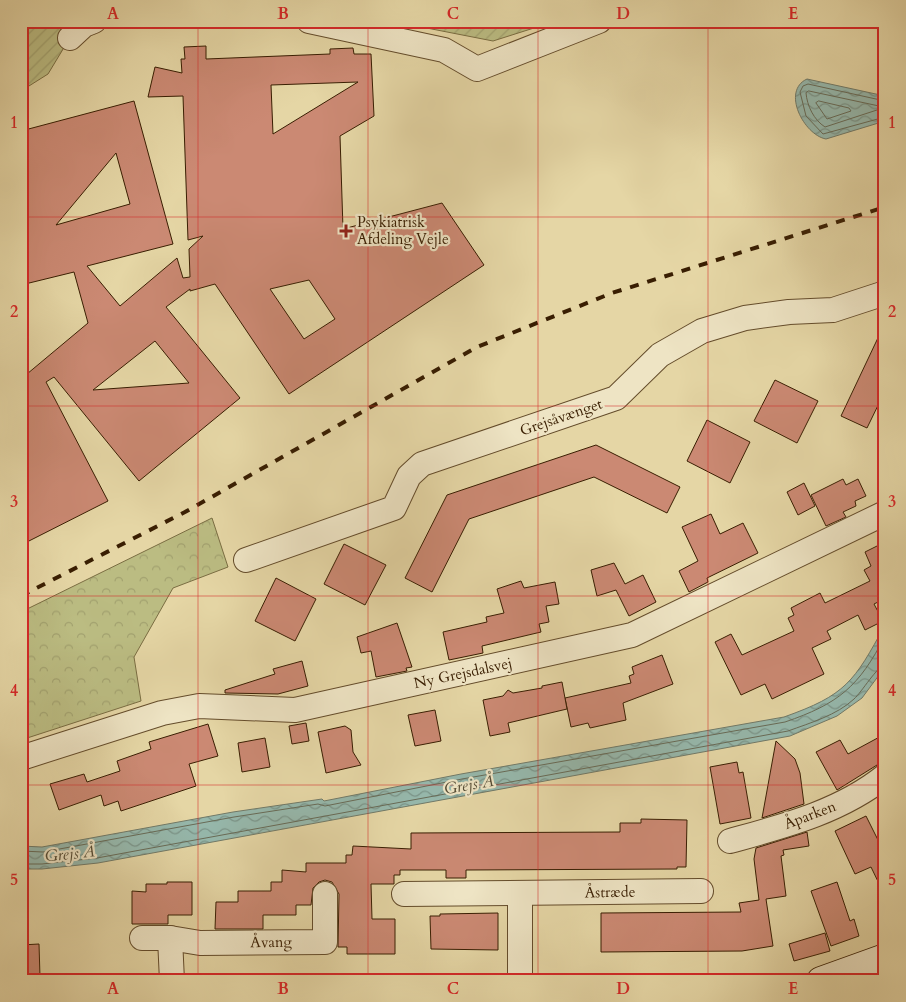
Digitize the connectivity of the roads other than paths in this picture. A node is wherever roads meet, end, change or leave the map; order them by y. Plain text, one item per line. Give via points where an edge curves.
1 (94, 21) edge
2 (309, 21) edge
3 (600, 21) edge
4 (70, 38) dead end
5 (885, 293) edge
6 (885, 513) edge
7 (246, 560) dead end
8 (21, 758) edge
9 (885, 776) edge
10 (730, 841) dead end
11 (701, 891) dead end
12 (520, 893) junction
13 (326, 894) dead end
14 (404, 894) dead end
15 (142, 938) dead end
16 (170, 938) junction
17 (885, 958) edge
18 (172, 981) edge
19 (520, 981) edge
20 (821, 981) edge

1 - 4 street via 84,25
2 - 3 street via 444,50 477,69
5 - 7 street, Grejsåvænget via 833,310 745,318 702,331 660,355 616,398 422,464 410,476 394,508
6 - 8 street, Ny Grejsdalsvej via 632,635 295,710 199,706 162,713
9 - 10 street, Åparken via 835,807 809,818
11 - 12 street, Åstræde
12 - 14 street, Åstræde
12 - 19 street
13 - 16 street, Åvang via 325,942 200,943
15 - 16 street, Åvang
16 - 18 street
17 - 20 street

